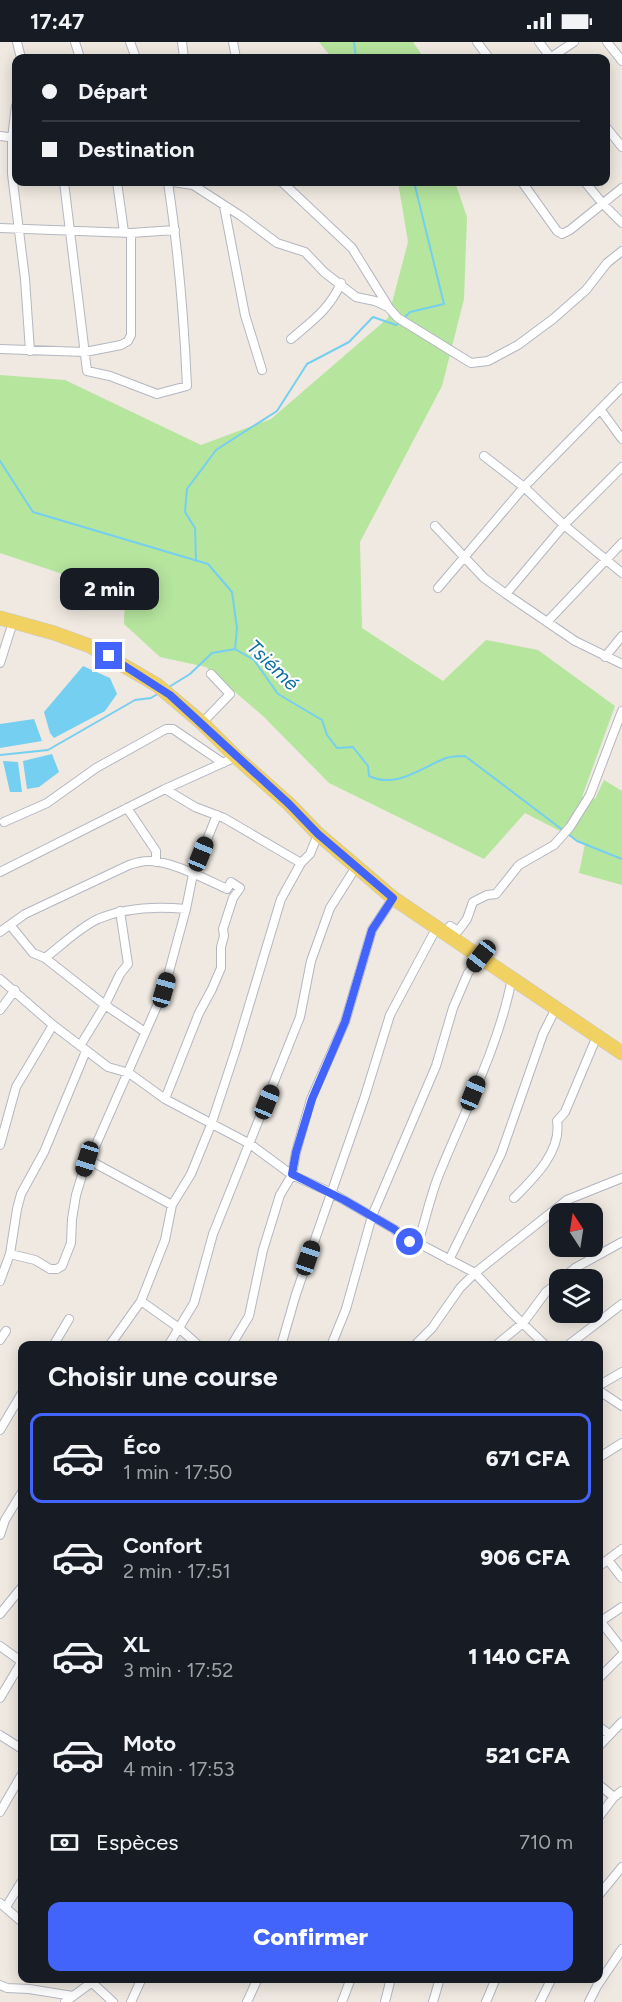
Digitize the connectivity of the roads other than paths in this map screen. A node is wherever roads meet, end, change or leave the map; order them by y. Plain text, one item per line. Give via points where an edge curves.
1 (574, 42) edge
2 (607, 42) edge
3 (557, 54) edge
4 (622, 61) edge
5 (610, 132) edge
6 (622, 147) edge
7 (14, 186) edge
8 (64, 186) edge
9 (118, 186) edge
10 (169, 186) edge
11 (198, 186) edge
12 (286, 186) edge
13 (525, 186) edge
14 (588, 186) edge
15 (622, 188) edge
16 (603, 204) junction
17 (224, 206) junction
18 (622, 223) edge
19 (0, 228) edge
20 (19, 230) junction
21 (176, 230) junction
22 (70, 232) junction
23 (127, 232) junction
24 (622, 252) edge
25 (341, 284) junction
26 (388, 307) junction
27 (291, 339) dead end
28 (0, 349) edge
29 (30, 351) junction
30 (85, 352) junction
31 (262, 370) dead end
32 (622, 387) edge
33 (600, 409) junction
34 (622, 439) edge
35 (484, 456) dead end
36 (622, 467) edge
37 (524, 487) junction
38 (564, 525) junction
39 (435, 526) dead end
40 (622, 543) edge
41 (463, 558) junction
42 (606, 560) junction
43 (622, 573) edge
44 (438, 588) dead end
45 (506, 594) junction
46 (6, 620) edge
47 (548, 622) junction
48 (622, 636) edge
49 (605, 657) junction
50 (0, 663) edge
51 (622, 664) edge
52 (211, 674) dead end
53 (622, 711) edge
54 (202, 723) junction
55 (236, 757) junction
56 (223, 763) junction
57 (165, 789) junction
58 (127, 808) junction
59 (217, 815) junction
60 (4, 822) dead end
61 (318, 834) junction
62 (156, 862) junction
63 (301, 863) junction
64 (356, 867) junction
65 (0, 872) edge
66 (193, 874) junction
67 (393, 898) junction
68 (186, 909) junction
69 (120, 911) junction
70 (10, 925) junction
71 (442, 929) junction
72 (0, 932) edge
73 (481, 956) junction
74 (45, 958) junction
75 (512, 978) junction
76 (0, 979) edge
77 (15, 990) junction
78 (105, 1005) junction
79 (556, 1008) junction
80 (0, 1010) edge
81 (53, 1025) junction
82 (145, 1032) junction
83 (597, 1036) junction
84 (83, 1049) junction
85 (622, 1053) edge
86 (129, 1072) junction
87 (165, 1099) junction
88 (211, 1125) junction
89 (250, 1144) junction
90 (0, 1145) edge
91 (87, 1159) junction
92 (292, 1174) junction
93 (622, 1178) edge
94 (330, 1192) junction
95 (514, 1198) dead end
96 (172, 1205) junction
97 (372, 1216) junction
98 (622, 1242) edge
99 (418, 1243) junction
100 (10, 1254) junction
101 (449, 1260) junction
102 (573, 1269) edge
103 (475, 1273) junction
104 (0, 1281) edge
105 (549, 1289) edge
106 (141, 1300) junction
107 (622, 1304) edge
108 (69, 1319) dead end
109 (523, 1323) junction
110 (179, 1328) junction
111 (6, 1331) dead end
112 (0, 1340) edge
113 (55, 1341) edge
114 (113, 1341) edge
115 (171, 1341) edge
116 (193, 1341) edge
117 (234, 1341) edge
118 (282, 1341) edge
119 (333, 1341) edge
120 (419, 1341) edge
121 (501, 1341) edge
122 (541, 1341) edge
123 (574, 1341) edge
124 (622, 1372) edge
125 (603, 1385) edge
126 (603, 1392) edge
127 (18, 1400) edge
128 (622, 1406) edge
129 (0, 1430) edge
130 (622, 1443) edge
131 (603, 1455) edge
132 (18, 1499) edge
133 (0, 1535) edge
134 (622, 1549) edge
135 (608, 1560) junction
136 (603, 1564) edge
137 (622, 1578) edge
138 (18, 1592) edge
139 (622, 1607) edge
140 (0, 1614) edge
141 (603, 1620) edge
142 (603, 1626) edge
143 (0, 1646) edge
144 (622, 1649) edge
145 (622, 1655) edge
146 (18, 1658) edge
147 (18, 1668) edge
148 (603, 1674) edge
149 (0, 1698) edge
150 (622, 1722) edge
151 (603, 1730) edge
152 (609, 1734) junction
153 (0, 1735) edge
154 (603, 1741) edge
155 (18, 1746) edge
156 (18, 1781) edge
157 (603, 1788) edge
158 (622, 1791) edge
159 (614, 1797) junction
160 (603, 1811) edge
161 (0, 1812) edge
162 (622, 1868) edge
163 (18, 1886) edge
164 (603, 1890) edge
165 (3, 1905) edge
166 (18, 1918) edge
167 (622, 1949) edge
168 (603, 1977) edge
169 (87, 1983) edge
170 (91, 1983) edge
171 (140, 1983) edge
172 (256, 1983) edge
173 (349, 1983) edge
174 (390, 1983) edge
175 (439, 1983) edge
176 (494, 1983) edge
177 (550, 1983) edge
178 (599, 1983) edge
179 (0, 1985) edge
180 (74, 1996) junction
181 (65, 2002) edge
182 (113, 2002) edge
183 (131, 2002) edge
184 (247, 2002) edge
185 (342, 2002) edge
186 (385, 2002) edge
187 (433, 2002) edge
188 (486, 2002) edge
189 (540, 2002) edge
190 (589, 2002) edge

1 - 3 street
2 - 4 street
5 - 6 street
7 - 20 street
8 - 22 street
9 - 23 street
10 - 21 street
11 - 17 street
12 - 26 street via 352,248
13 - 16 street via 562,234
14 - 16 street
15 - 16 street
16 - 18 street
17 - 25 street via 277,243 305,252
17 - 31 street via 245,315
19 - 20 street
20 - 22 street
20 - 29 street
21 - 23 street
21 - 30 street via 187,386 156,394 87,371
22 - 23 street
22 - 30 street
23 - 30 street via 130,338 121,345
24 - 26 street via 606,263 586,290 553,319 488,361 465,361 398,318
25 - 26 street via 356,297
25 - 27 street via 324,312
28 - 29 street
29 - 30 street
32 - 33 street
33 - 34 street
33 - 37 street
35 - 37 street
36 - 38 street
37 - 38 street
37 - 41 street
38 - 42 street
38 - 45 street
39 - 41 street
40 - 42 street
41 - 44 street
41 - 45 street
42 - 43 street
42 - 47 street
45 - 47 street
46 - 50 street
46 - 54 main road via 90,646 157,685
47 - 49 street
48 - 49 street
49 - 51 street
52 - 54 street via 230,694
53 - 71 street via 590,795 570,827 554,845 519,865 496,894 473,902 458,931 450,926
54 - 55 main road
55 - 56 street
55 - 61 main road
56 - 57 street
56 - 60 street via 173,729 166,729 96,768 47,803
57 - 58 street
57 - 59 street
58 - 62 street via 156,850
58 - 65 street
59 - 63 street
59 - 66 street
61 - 63 street via 310,854
61 - 64 main road
62 - 66 street
62 - 70 street via 129,865 25,914
63 - 88 street via 281,899
64 - 67 main road
64 - 89 street via 330,908 311,961 300,1017
66 - 68 street
66 - 87 street via 227,889 231,882 240,888 223,928 221,968
67 - 71 main road
67 - 92 street via 372,930 345,1022 312,1099
68 - 69 street
68 - 82 street via 164,990
69 - 74 street via 97,920
69 - 78 street via 128,964
70 - 72 street
70 - 74 street via 33,953
71 - 73 main road
71 - 94 street via 390,1015
73 - 75 main road
73 - 97 street via 468,973 457,999 436,1066
74 - 78 street
75 - 79 main road
75 - 99 street via 488,1057 434,1188
76 - 77 street
77 - 80 street
77 - 81 street
78 - 82 street
78 - 84 street
79 - 83 main road
79 - 101 street via 501,1154
81 - 84 street
81 - 90 street via 16,1087
82 - 86 street
83 - 85 main road
83 - 95 street via 565,1112 557,1121 559,1132 548,1157
84 - 86 street via 108,1067
84 - 100 street via 45,1152 21,1194
86 - 87 street
86 - 91 street via 93,1155
87 - 88 street
88 - 89 street
88 - 96 street via 191,1174
89 - 92 street
89 - 110 street via 213,1233 194,1303
91 - 96 street
91 - 100 street via 76,1195 71,1243 62,1266 50,1269 35,1260
92 - 94 street
92 - 117 street via 280,1196 263,1250 249,1316
93 - 103 street via 567,1200
94 - 97 street
94 - 118 street
96 - 106 street via 165,1240
97 - 99 street via 410,1242
97 - 119 street
98 - 102 street
99 - 101 street
100 - 104 street
101 - 103 street
103 - 109 street
103 - 120 street
105 - 109 street
106 - 110 street
106 - 114 street
107 - 123 street
108 - 113 street
109 - 121 street
109 - 122 street
110 - 115 street
110 - 116 street
111 - 112 street
124 - 125 street
126 - 128 street
127 - 129 street
130 - 131 street
132 - 133 street
134 - 135 street
135 - 136 street
135 - 137 street
138 - 140 street
139 - 141 street
142 - 144 street
143 - 146 street
145 - 148 street
147 - 149 street
150 - 152 street
151 - 152 street
152 - 154 street
153 - 155 street
156 - 161 street
157 - 159 street
158 - 159 street
159 - 160 street
162 - 164 street
163 - 165 street
165 - 166 street
167 - 168 street
169 - 180 street
170 - 182 street
171 - 183 street
172 - 184 street
173 - 185 street
174 - 186 street
175 - 187 street
176 - 188 street
177 - 189 street
178 - 190 street
179 - 180 street
180 - 181 street

